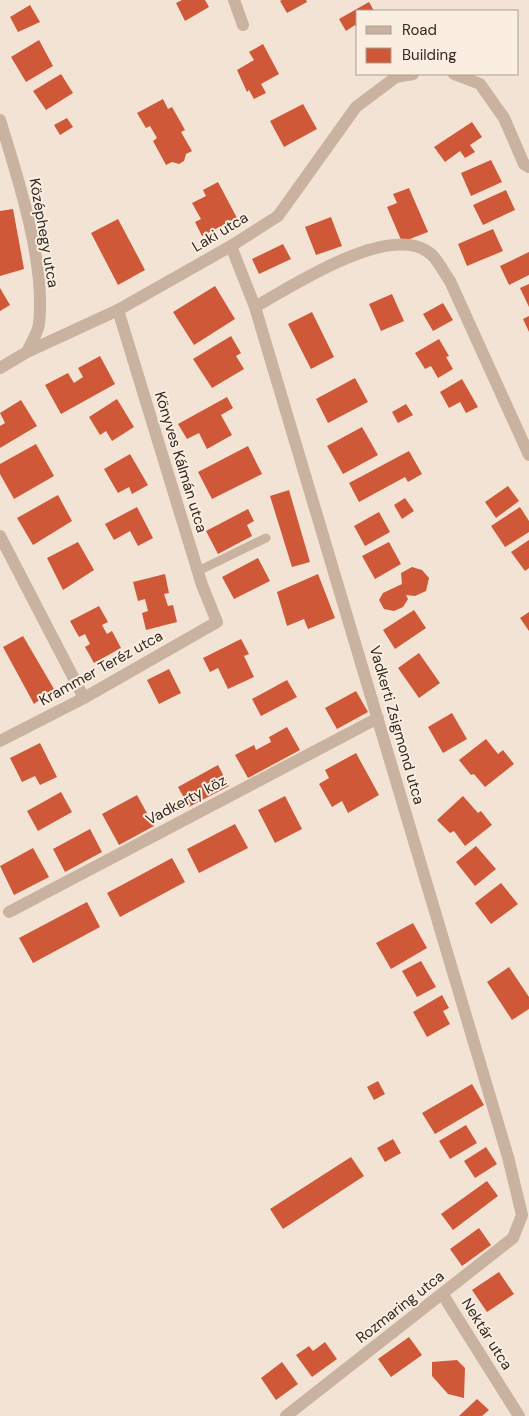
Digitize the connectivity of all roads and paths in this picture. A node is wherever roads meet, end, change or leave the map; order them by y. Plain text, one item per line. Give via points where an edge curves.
1 (234, 0) edge
2 (243, 25) dead end
3 (407, 75) edge
4 (457, 75) edge
5 (0, 120) edge
6 (526, 165) edge
7 (529, 178) edge
8 (231, 246) junction
9 (256, 307) junction
10 (118, 310) junction
11 (26, 352) junction
12 (0, 368) edge
13 (529, 455) edge
14 (0, 536) edge
15 (266, 538) dead end
16 (198, 571) junction
17 (217, 622) joint
18 (84, 698) junction
19 (378, 718) junction
20 (0, 741) edge
21 (9, 912) dead end
22 (522, 1215) joint
23 (443, 1295) junction
24 (286, 1416) edge
25 (520, 1416) edge

1 - 2 street
3 - 8 street, Laki utca via 396,77 356,106 278,216
4 - 6 street via 480,84 504,118
5 - 11 street, Középhegy utca via 20,186 39,284 39,325
6 - 7 street
8 - 9 street, Vadkerti Zsigmond utca
8 - 10 street, Laki utca
9 - 13 street via 332,263 383,246 408,245 432,255 450,281
9 - 19 street, Vadkerti Zsigmond utca
10 - 11 street, Laki utca
10 - 16 street, Könyves Kálmán utca
11 - 12 street, Laki utca
14 - 18 street
15 - 16 lane
16 - 17 street, Könyves Kálmán utca
17 - 18 street, Krammer Teréz utca
18 - 20 street, Krammer Teréz utca
19 - 21 street, Vadkerty köz
19 - 22 street, Vadkerti Zsigmond utca via 508,1157
22 - 23 street, Rozmaring utca via 513,1238
23 - 24 street, Rozmaring utca
23 - 25 street, Nektár utca

